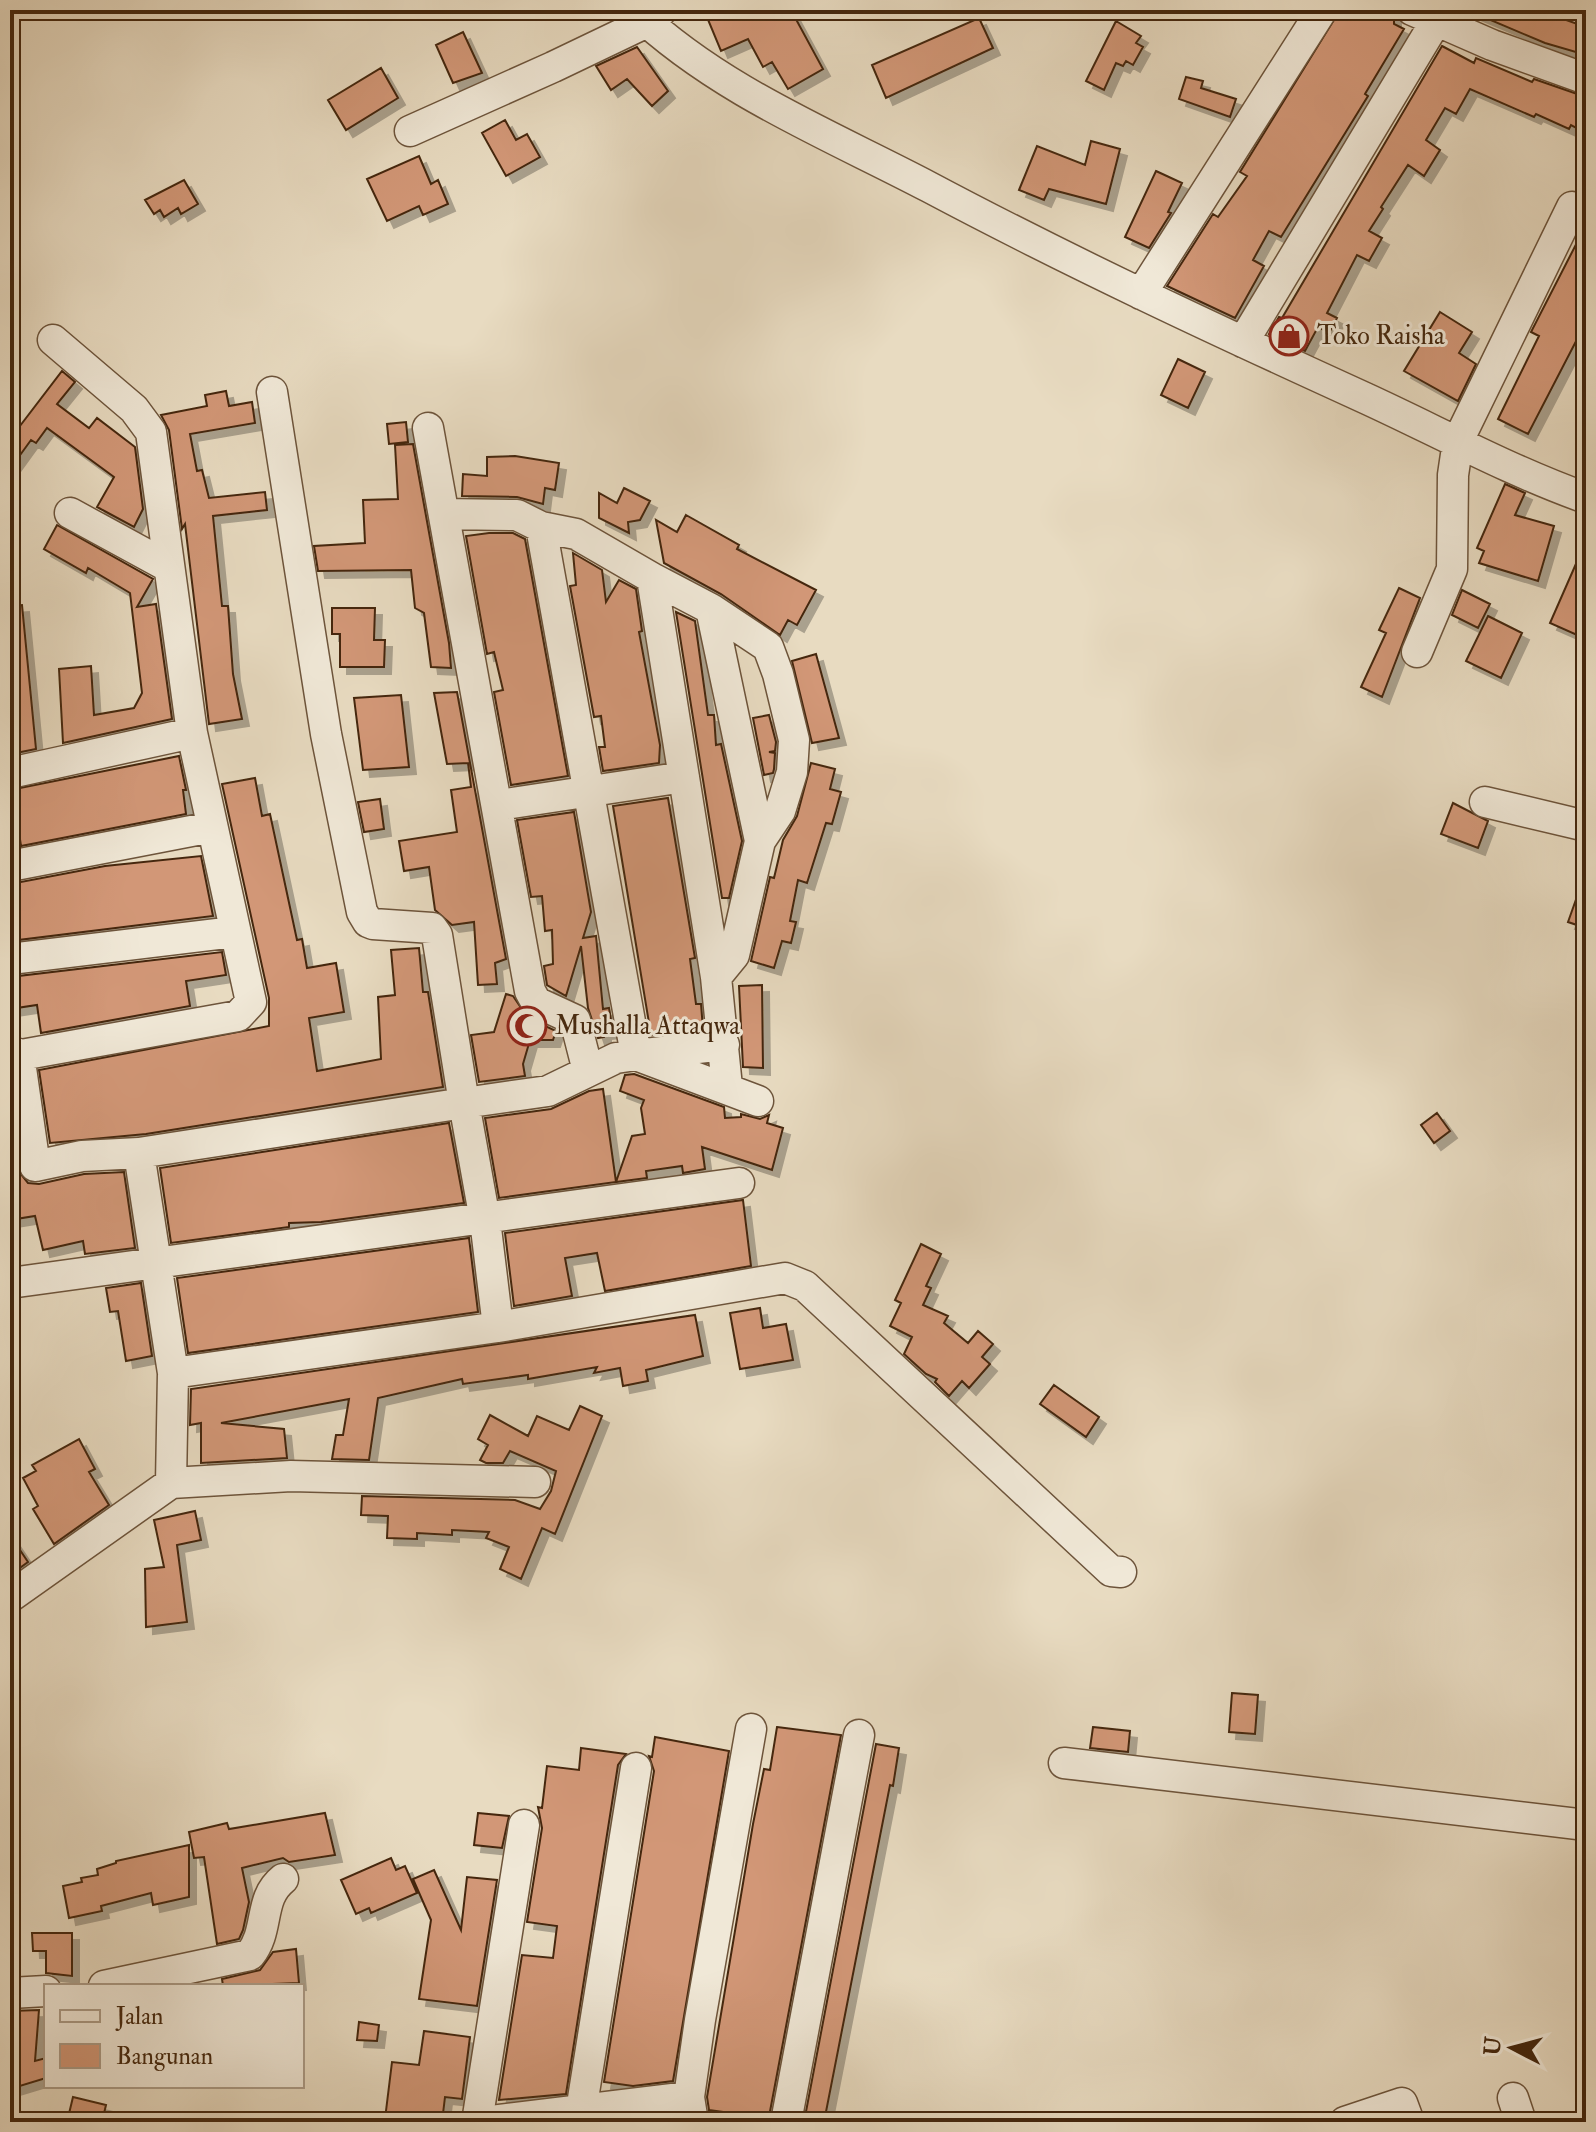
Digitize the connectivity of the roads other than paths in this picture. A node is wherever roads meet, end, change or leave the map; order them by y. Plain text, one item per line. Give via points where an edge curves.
1 (1322, 10) edge
2 (648, 14) edge
3 (1424, 16) edge
4 (1586, 79) edge
5 (410, 131) dead end
6 (1572, 207) dead end
7 (1141, 294) junction
8 (53, 340) dead end
9 (1243, 342) junction
10 (272, 392) dead end
11 (428, 428) dead end
12 (1458, 441) junction
13 (1586, 498) edge
14 (70, 513) dead end
15 (444, 514) junction
16 (541, 527) junction
17 (169, 567) junction
18 (652, 578) junction
19 (711, 609) junction
20 (1417, 652) dead end
21 (192, 733) junction
22 (10, 773) edge
23 (684, 777) junction
24 (589, 792) junction
25 (1485, 802) dead end
26 (499, 805) junction
27 (1586, 826) edge
28 (212, 827) junction
29 (760, 841) junction
30 (10, 866) edge
31 (234, 932) junction
32 (10, 959) edge
33 (716, 977) junction
34 (724, 1045) junction
35 (13, 1055) edge
36 (636, 1055) junction
37 (588, 1071) junction
38 (727, 1087) junction
39 (758, 1101) dead end
40 (464, 1103) junction
41 (139, 1153) junction
42 (23, 1170) edge
43 (739, 1183) dead end
44 (485, 1220) junction
45 (154, 1266) junction
46 (10, 1283) edge
47 (498, 1327) junction
48 (173, 1373) junction
49 (535, 1482) dead end
50 (171, 1483) junction
51 (1121, 1572) dead end
52 (10, 1597) edge
53 (751, 1729) dead end
54 (859, 1735) dead end
55 (1064, 1763) dead end
56 (636, 1768) dead end
57 (524, 1825) dead end
58 (1586, 1825) edge
59 (283, 1879) dead end
60 (113, 1984) edge
61 (44, 1991) edge
62 (10, 1993) edge
63 (691, 2110) edge
64 (581, 2111) junction
65 (480, 2122) edge
66 (786, 2122) edge
67 (1345, 2122) edge
68 (1409, 2122) edge

1 - 7 street
2 - 5 street
2 - 7 street via 762,102
3 - 4 street
3 - 9 street
6 - 12 street
7 - 9 street
8 - 17 street via 134,409 151,432
9 - 12 street
10 - 40 street via 326,734 362,912 373,924 432,928 437,935
11 - 15 street
12 - 13 street
12 - 20 street via 1452,569
14 - 17 street
15 - 16 street via 517,515
15 - 26 street
16 - 18 street via 576,534
16 - 24 street
17 - 21 street
18 - 19 street
18 - 23 street
19 - 29 street
19 - 29 street via 768,647 794,740 792,772 780,811
21 - 22 street
21 - 28 street
23 - 24 street
23 - 33 street
24 - 26 street
24 - 36 street
25 - 27 street
26 - 37 street via 530,991 536,1002 575,1020
28 - 30 street
28 - 31 street
29 - 33 street via 734,955
31 - 32 street
31 - 35 street via 251,1002 238,1016
33 - 34 street
34 - 36 street
34 - 38 street
35 - 42 street
36 - 37 street
36 - 38 street
37 - 40 street via 548,1091
38 - 39 street
40 - 41 street
40 - 44 street
41 - 42 street via 82,1156
41 - 45 street
43 - 44 street
44 - 45 street
44 - 47 street
45 - 46 street
45 - 48 street
47 - 48 street
47 - 51 street via 785,1278 805,1286 1111,1571
48 - 50 street
49 - 50 street via 291,1476
50 - 52 street
53 - 63 street
54 - 66 street
55 - 58 street
56 - 64 street
57 - 65 street
59 - 60 street via 271,1888 264,1927 250,1955
61 - 62 street
63 - 64 street
64 - 65 street
67 - 68 street via 1402,2103

